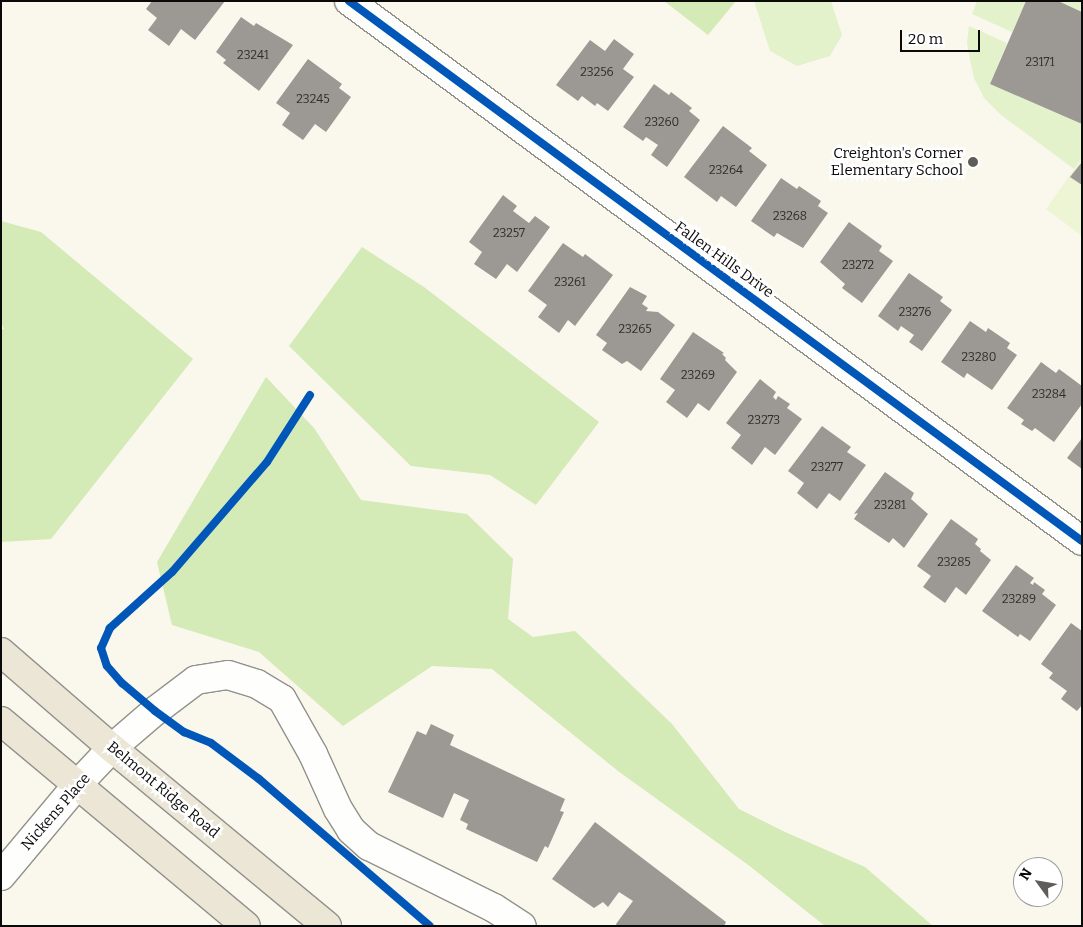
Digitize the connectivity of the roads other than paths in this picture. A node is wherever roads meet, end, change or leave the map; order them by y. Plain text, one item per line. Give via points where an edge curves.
1 (349, 1) edge
2 (1082, 541) edge
3 (1, 652) edge
4 (1, 721) edge
5 (112, 748) junction
6 (78, 784) junction
7 (1, 876) edge
8 (246, 926) edge
9 (326, 926) edge
10 (522, 926) edge

1 - 2 street, Fallen Hills Drive
3 - 5 main road, Belmont Ridge Road
4 - 6 main road
5 - 6 street, Nickens Place
5 - 9 main road, Belmont Ridge Road
5 - 10 street, Nickens Place via 196,680 228,674 257,684 282,699 314,754 351,830 369,846 494,908
6 - 7 street, Nickens Place
6 - 8 main road

